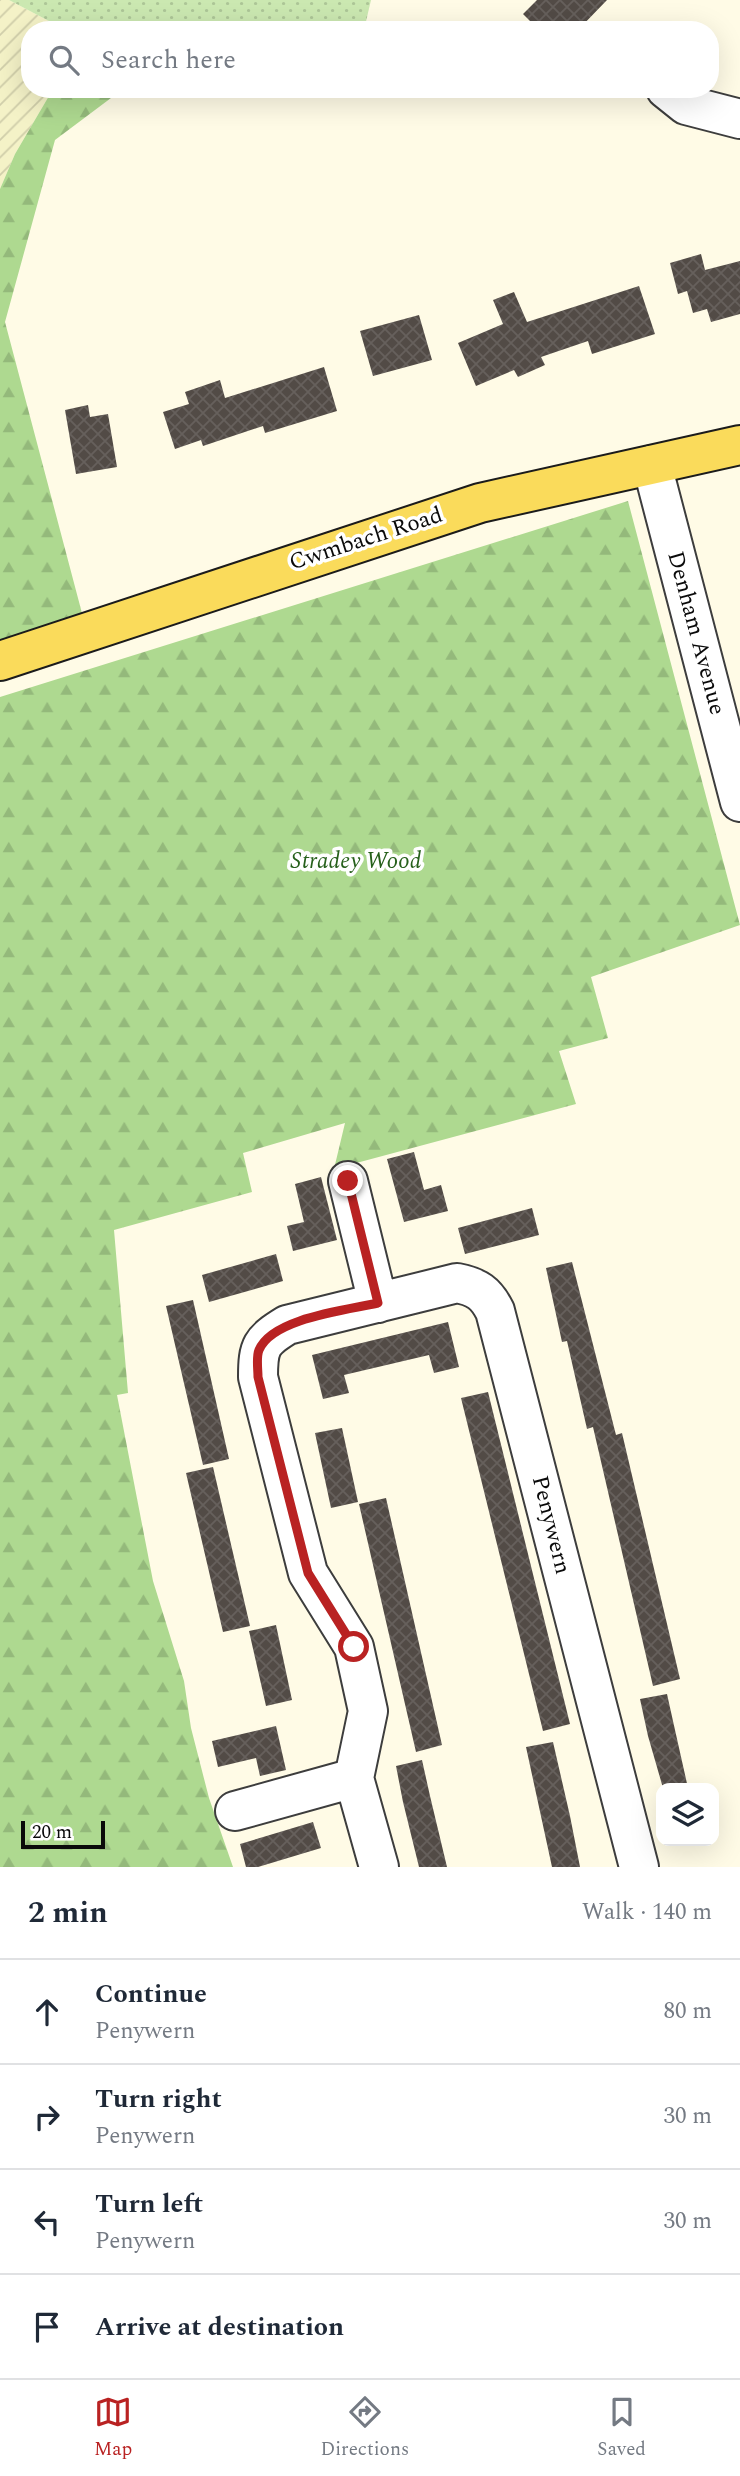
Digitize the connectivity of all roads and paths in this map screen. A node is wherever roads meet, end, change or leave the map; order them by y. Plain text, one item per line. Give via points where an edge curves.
1 (677, 98) edge
2 (740, 119) edge
3 (740, 444) edge
4 (652, 465) junction
5 (0, 661) edge
6 (733, 746) edge
7 (740, 802) edge
8 (348, 1181) dead end
9 (378, 1303) junction
10 (354, 1778) junction
11 (235, 1811) dead end
12 (379, 1867) edge
13 (639, 1867) edge

1 - 2 street via 686,105
3 - 4 main road, Cwmbach Road
4 - 5 main road, Cwmbach Road via 416,522
4 - 6 street, Denham Avenue
6 - 7 street, Denham Avenue
8 - 9 street
9 - 10 street, Penywern via 287,1325 268,1336 258,1351 258,1377 308,1573 354,1647 369,1711
9 - 13 street, Penywern via 457,1283 487,1295 495,1311
10 - 11 street
10 - 12 street, Penywern

